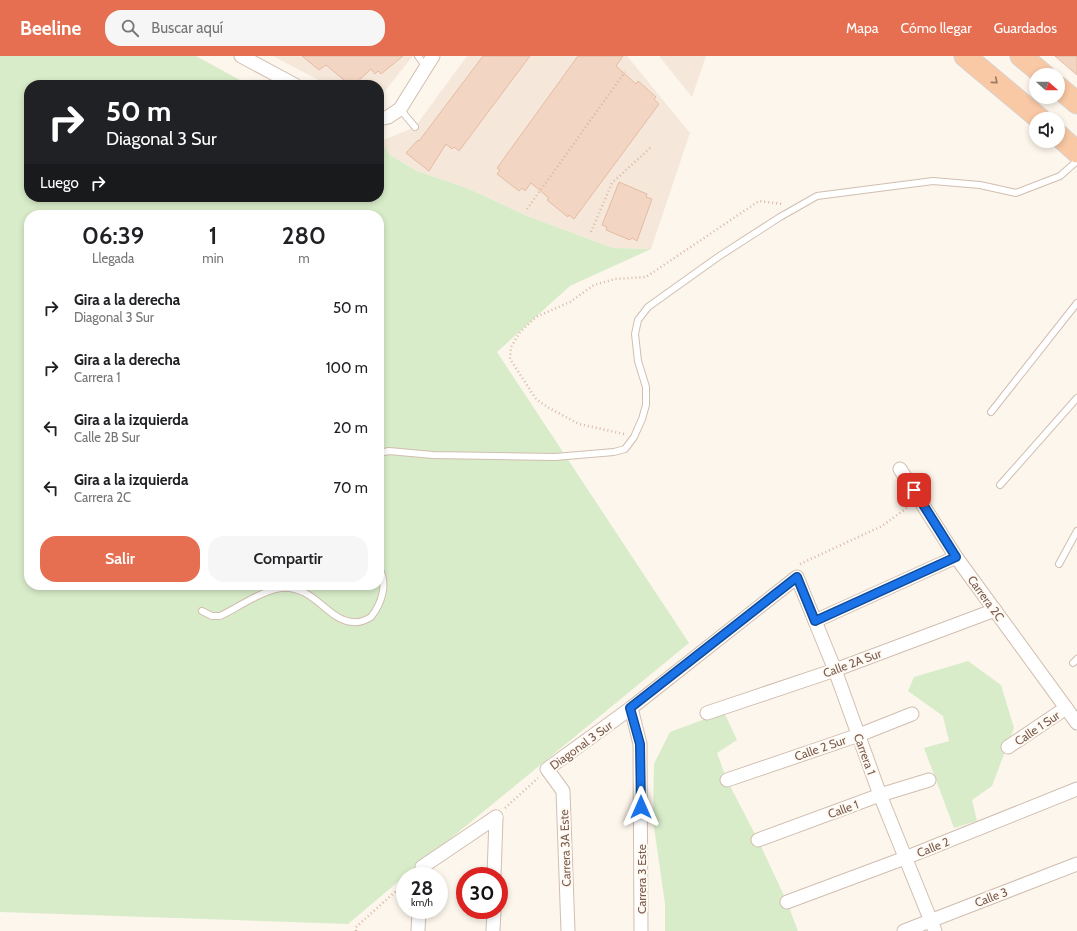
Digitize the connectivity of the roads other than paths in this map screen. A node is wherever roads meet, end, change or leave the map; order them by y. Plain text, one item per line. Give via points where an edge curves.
1 (241, 56) edge
2 (418, 56) edge
3 (965, 56) edge
4 (1021, 56) edge
5 (429, 61) edge
6 (1036, 68) edge
7 (286, 80) edge
8 (1065, 93) edge
9 (1077, 103) edge
10 (400, 109) junction
11 (1032, 112) edge
12 (384, 118) edge
13 (415, 127) dead end
14 (1065, 141) edge
15 (1077, 152) edge
16 (1077, 161) edge
17 (1077, 303) edge
18 (1077, 398) edge
19 (991, 412) dead end
20 (384, 452) edge
21 (900, 469) dead end
22 (1000, 485) dead end
23 (1077, 531) edge
24 (956, 557) junction
25 (1059, 564) dead end
26 (797, 577) joint
27 (273, 590) edge
28 (296, 590) edge
29 (383, 590) edge
30 (995, 610) junction
31 (202, 611) dead end
32 (815, 621) junction
33 (835, 670) junction
34 (630, 708) junction
35 (1066, 708) junction
36 (707, 713) dead end
37 (912, 714) dead end
38 (1077, 723) edge
39 (859, 735) junction
40 (1008, 747) dead end
41 (547, 770) joint
42 (727, 780) dead end
43 (929, 780) dead end
44 (1077, 789) edge
45 (880, 795) junction
46 (758, 840) dead end
47 (905, 858) junction
48 (1077, 864) edge
49 (429, 867) edge
50 (494, 867) edge
51 (787, 902) dead end
52 (419, 919) edge
53 (494, 919) edge
54 (932, 926) edge
55 (418, 931) edge
56 (493, 931) edge
57 (568, 931) edge
58 (641, 931) edge
59 (904, 931) edge

1 - 7 street
2 - 5 lane
3 -> 11 highway
4 - 6 highway
5 - 10 street
8 - 9 highway
10 - 12 street
10 - 13 lane
14 - 15 highway
16 - 20 lane via 1060,176 1016,192 980,185 933,181 816,196 718,257 648,307 638,320 635,334 638,361 646,387 646,405 634,437 626,449 555,457
17 - 19 lane
18 - 22 lane
21 - 24 street, Carrera 2C
23 - 25 lane
24 - 30 street, Carrera 2C
24 - 32 street
26 - 32 street, Carrera 1
26 - 34 street, Diagonal 3 Sur
27 - 31 lane via 220,616 212,616
28 - 29 lane via 305,592 339,618 356,622 371,617 379,604
30 - 33 street, Calle 2A Sur
30 - 35 street, Carrera 2C
32 - 33 street, Carrera 1
33 - 36 street, Calle 2A Sur
33 - 39 street, Carrera 1
34 - 41 street, Diagonal 3 Sur
34 - 58 street, Carrera 3 Este via 640,744
35 - 38 street, Carrera 2C
35 - 40 street, Calle 1 Sur
37 - 39 street, Calle 2 Sur
39 - 42 street, Calle 2 Sur
39 - 45 street, Carrera 1
41 - 57 street, Carrera 3A Este via 563,791
43 - 45 street, Calle 1
44 - 47 street, Calle 2
45 - 46 street, Calle 1
45 - 47 street, Carrera 1
47 - 51 street, Calle 2
47 - 54 street, Carrera 1
48 - 54 street, Calle 3
49 - 50 street via 496,817
52 - 55 street
53 - 56 street
54 - 59 street, Calle 3

